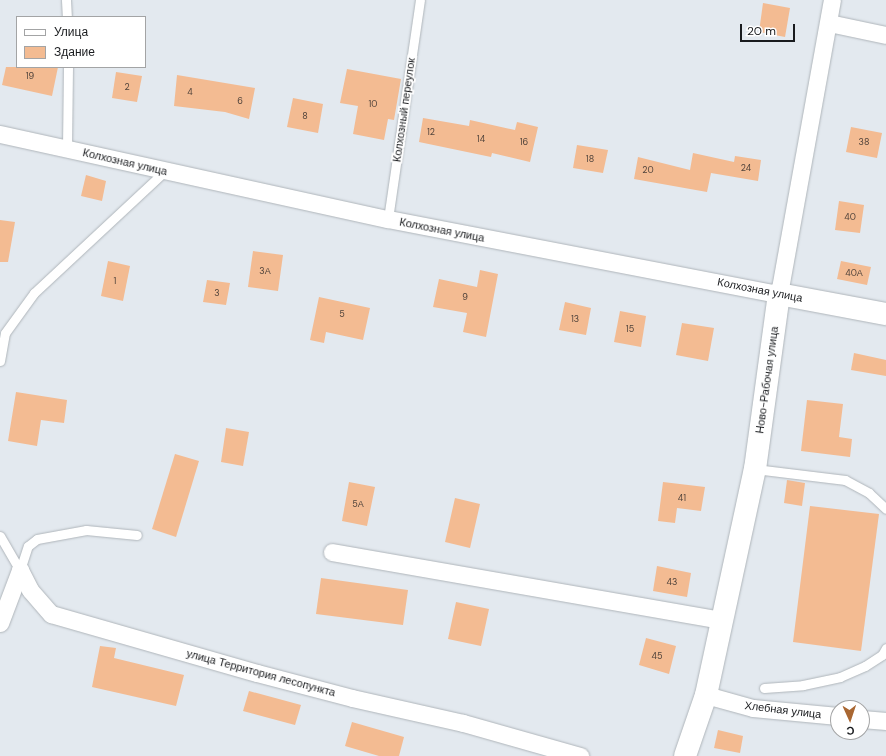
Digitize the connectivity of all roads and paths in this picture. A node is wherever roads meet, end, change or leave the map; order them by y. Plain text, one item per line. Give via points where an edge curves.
1 (66, 0) edge
2 (420, 0) edge
3 (832, 0) edge
4 (67, 16) edge
5 (829, 23) junction
6 (886, 35) edge
7 (68, 68) edge
8 (0, 134) edge
9 (67, 148) junction
10 (165, 171) junction
11 (388, 219) junction
12 (779, 294) junction
13 (886, 314) edge
14 (0, 361) edge
15 (756, 469) junction
16 (886, 509) edge
17 (137, 534) dead end
18 (0, 536) edge
19 (332, 552) dead end
20 (20, 570) junction
21 (722, 620) junction
22 (0, 623) edge
23 (886, 648) edge
24 (764, 688) dead end
25 (706, 694) junction
26 (830, 715) edge
27 (870, 720) edge
28 (886, 721) edge
29 (580, 756) edge
30 (685, 756) edge

1 - 4 lane
2 - 11 lane, Колхозный переулок
3 - 5 street, Ново-Рабочая улица
5 - 6 street
5 - 12 street, Ново-Рабочая улица
7 - 9 lane
8 - 9 street, Колхозная улица
9 - 10 street, Колхозная улица
10 - 11 street, Колхозная улица
10 - 14 lane via 34,293 5,333
11 - 12 street, Колхозная улица
12 - 13 street, Колхозная улица
12 - 15 street, Ново-Рабочая улица
15 - 16 lane via 845,480 869,493
15 - 21 street, Ново-Рабочая улица
17 - 20 lane via 86,530 37,539 28,546
18 - 20 lane
19 - 21 street
20 - 22 street
20 - 29 street, улица Территория лесопункта via 30,590 51,614 257,673 352,698 463,722
21 - 25 street, Ново-Рабочая улица
23 - 24 lane via 865,666 840,677 803,685
25 - 26 street, Хлебная улица via 753,708
25 - 30 street, Ново-Рабочая улица
27 - 28 street

